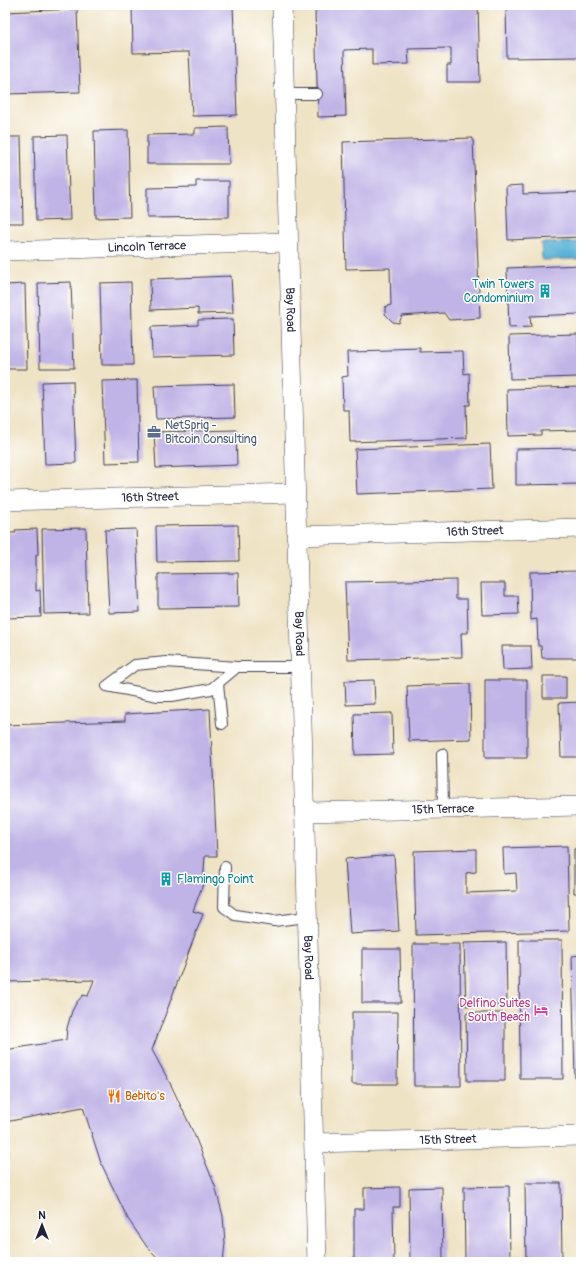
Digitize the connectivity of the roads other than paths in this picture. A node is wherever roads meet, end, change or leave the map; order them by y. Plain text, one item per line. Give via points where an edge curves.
1 (282, 5) edge
2 (284, 94) junction
3 (317, 94) dead end
4 (288, 242) junction
5 (5, 251) edge
6 (295, 493) junction
7 (5, 500) edge
8 (581, 528) edge
9 (296, 536) junction
10 (237, 667) junction
11 (300, 667) junction
12 (218, 683) junction
13 (222, 724) dead end
14 (442, 754) dead end
15 (581, 806) edge
16 (443, 809) junction
17 (304, 812) junction
18 (225, 867) dead end
19 (307, 916) junction
20 (581, 1136) edge
21 (314, 1143) junction
22 (317, 1262) edge

1 - 2 street, Bay Road
2 - 3 lane
2 - 4 street, Bay Road
4 - 5 street, Lincoln Terrace
4 - 6 street, Bay Road
6 - 7 street, 16th Street
6 - 9 street, Bay Road
8 - 9 street, 16th Street
9 - 11 street, Bay Road
10 - 11 lane
10 - 12 lane
10 - 12 lane via 166,662 135,665 107,686 158,696 172,696 211,689
11 - 17 street, Bay Road
12 - 13 lane
14 - 16 lane
15 - 16 street, 15th Terrace
16 - 17 street, 15th Terrace
17 - 19 street, Bay Road
18 - 19 lane via 224,907 235,915 274,921
19 - 21 street, Bay Road
20 - 21 street, 15th Street
21 - 22 street, Bay Road

